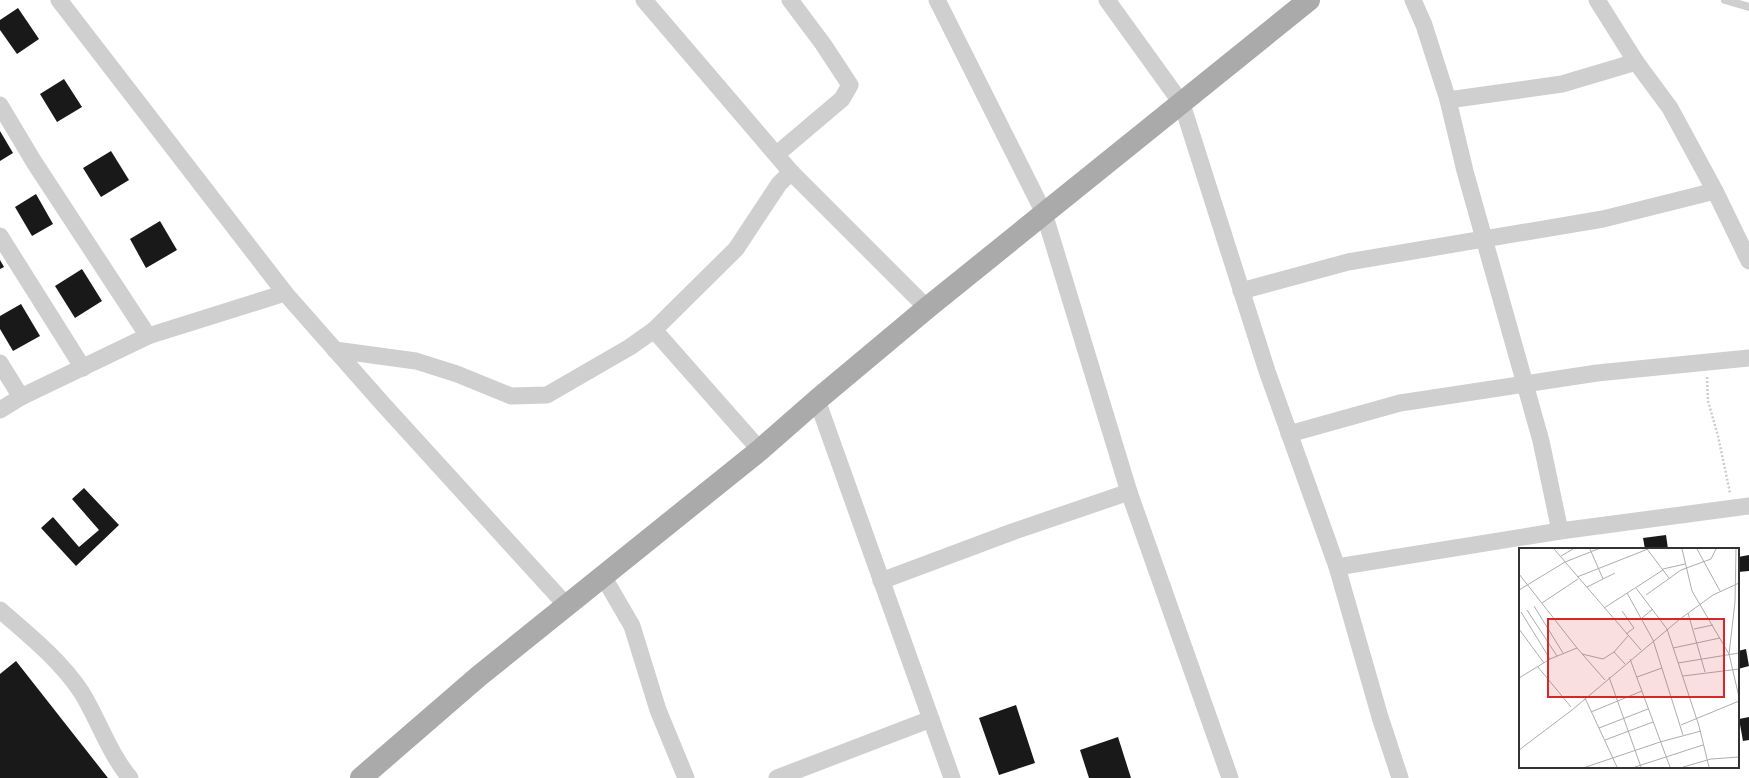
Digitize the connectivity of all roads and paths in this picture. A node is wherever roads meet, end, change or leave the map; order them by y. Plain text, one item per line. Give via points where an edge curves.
1 (59, 0) edge
2 (644, 0) edge
3 (790, 0) edge
4 (937, 0) edge
5 (1107, 0) edge
6 (1309, 0) edge
7 (1413, 0) edge
8 (1597, 0) edge
9 (1725, 0) edge
10 (1749, 7) edge
11 (1636, 62) junction
12 (1448, 100) junction
13 (1182, 104) junction
14 (0, 105) edge
15 (777, 154) junction
16 (791, 172) junction
17 (1715, 191) junction
18 (1044, 213) junction
19 (0, 236) edge
20 (1485, 240) junction
21 (1749, 261) edge
22 (1241, 291) junction
23 (285, 293) junction
24 (927, 308) junction
25 (654, 330) junction
26 (148, 336) junction
27 (336, 350) junction
28 (1749, 358) edge
29 (1708, 362) junction
30 (0, 363) edge
31 (83, 368) junction
32 (1525, 384) junction
33 (21, 397) junction
34 (817, 400) junction
35 (0, 410) edge
36 (1289, 434) junction
37 (760, 450) junction
38 (1129, 492) junction
39 (1741, 508) edge
40 (1560, 531) junction
41 (1337, 567) junction
42 (603, 576) junction
43 (882, 580) junction
44 (566, 605) junction
45 (0, 610) edge
46 (931, 719) junction
47 (130, 778) edge
48 (361, 778) edge
49 (686, 778) edge
50 (777, 778) edge
51 (952, 778) edge
52 (1230, 778) edge
53 (1400, 778) edge

1 - 23 street
2 - 15 street
3 - 15 street via 850,86 842,98
4 - 18 street
5 - 13 street
6 - 13 main road
7 - 12 street via 1424,25
8 - 11 street
9 - 10 lane
11 - 12 street via 1562,84
11 - 17 street via 1670,108
12 - 20 street
13 - 18 main road
13 - 22 street
14 - 26 street via 34,162
15 - 16 street
16 - 24 street
16 - 25 street via 779,184 736,248
17 - 20 street via 1603,220
17 - 21 street
18 - 24 main road
18 - 38 street
19 - 31 street
20 - 22 street via 1348,262
20 - 32 street
22 - 36 street
23 - 26 street
23 - 27 street
24 - 34 main road
25 - 27 street via 624,351 547,395 511,396 416,361
25 - 37 street
26 - 31 street
27 - 44 street
28 - 29 street
29 - 32 street via 1597,373
29 - 39 path via 1708,401
30 - 33 street
31 - 33 street
32 - 36 street via 1400,403
32 - 40 street via 1541,441
33 - 35 street
34 - 37 main road
34 - 43 street
36 - 41 street
37 - 42 main road
38 - 43 street
38 - 52 street
39 - 40 street
40 - 41 street
41 - 53 street
42 - 44 main road
42 - 49 street via 632,626 658,710
43 - 46 street
44 - 48 main road
45 - 47 street via 53,658 81,692 111,750
46 - 50 street
46 - 51 street

